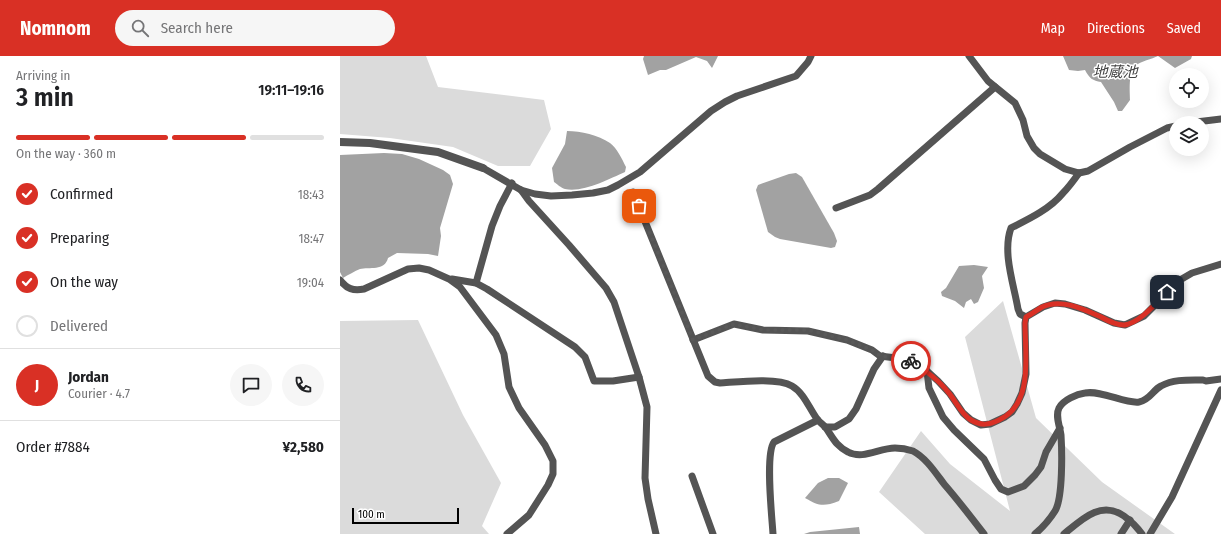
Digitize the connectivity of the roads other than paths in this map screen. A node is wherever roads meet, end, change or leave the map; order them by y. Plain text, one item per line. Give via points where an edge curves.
1 (811, 56) edge
2 (969, 56) edge
3 (995, 87) junction
4 (1221, 119) edge
5 (1209, 120) edge
6 (1169, 128) edge
7 (340, 142) edge
8 (484, 168) joint
9 (1079, 173) junction
10 (512, 183) junction
11 (521, 190) junction
12 (633, 192) dead end
13 (836, 208) dead end
14 (1221, 264) edge
15 (449, 279) junction
16 (340, 280) edge
17 (476, 283) junction
18 (1026, 317) junction
19 (693, 340) junction
20 (883, 356) junction
21 (927, 371) junction
22 (639, 377) junction
23 (1221, 379) edge
24 (1221, 390) edge
25 (1219, 398) edge
26 (818, 420) junction
27 (825, 426) junction
28 (1060, 428) junction
29 (692, 476) dead end
30 (1130, 520) junction
31 (507, 534) edge
32 (656, 534) edge
33 (713, 534) edge
34 (773, 534) edge
35 (984, 534) edge
36 (1036, 534) edge
37 (1064, 534) edge
38 (1121, 534) edge
39 (1142, 534) edge
40 (1150, 534) edge

1 - 11 street via 796,76 744,94 711,111 640,172 608,190 551,196
2 - 3 street
3 - 9 street via 1015,103 1034,148 1065,169
3 - 13 street via 878,189 870,195
4 - 5 street
6 - 9 street via 1130,146 1088,172
7 - 8 street via 370,143 438,152
8 - 10 street
9 - 18 street via 1063,194 1037,214 1011,228 1007,238 1018,309 1020,314
10 - 11 street
10 - 17 street via 492,226
11 - 22 street via 606,288 614,302
12 - 19 street
14 - 18 street via 1192,273 1180,280 1144,316 1125,325 1085,310 1055,303
15 - 16 street via 429,270 408,268 364,289 350,289
15 - 17 street
15 - 31 street via 468,296 496,335 504,354 509,387 519,408 553,461 553,474 548,485 529,515
17 - 22 street via 575,347 585,357 594,381 613,382
18 - 21 street via 1026,374 1017,404 1006,417 981,425 971,420
19 - 20 street via 734,324 763,330 808,330 847,340
19 - 26 street via 708,376 715,382 782,382 792,385 806,400
20 - 21 street via 904,358
20 - 27 street via 849,419 835,427
21 - 28 street via 929,388 943,417 984,459 995,480 1008,492 1024,486 1035,475
22 - 32 street via 647,407 645,478
23 - 28 street via 1169,382 1139,402 1087,392 1066,401 1059,408
24 - 25 street
25 - 40 street via 1172,497
26 - 27 street
26 - 34 street via 774,442 771,446 769,468
27 - 35 street via 839,447 858,456 892,448 903,448 913,452 928,463
28 - 36 street via 1061,488 1056,510
29 - 33 street
30 - 37 street via 1117,511 1108,509 1095,512
30 - 38 street
30 - 39 street

